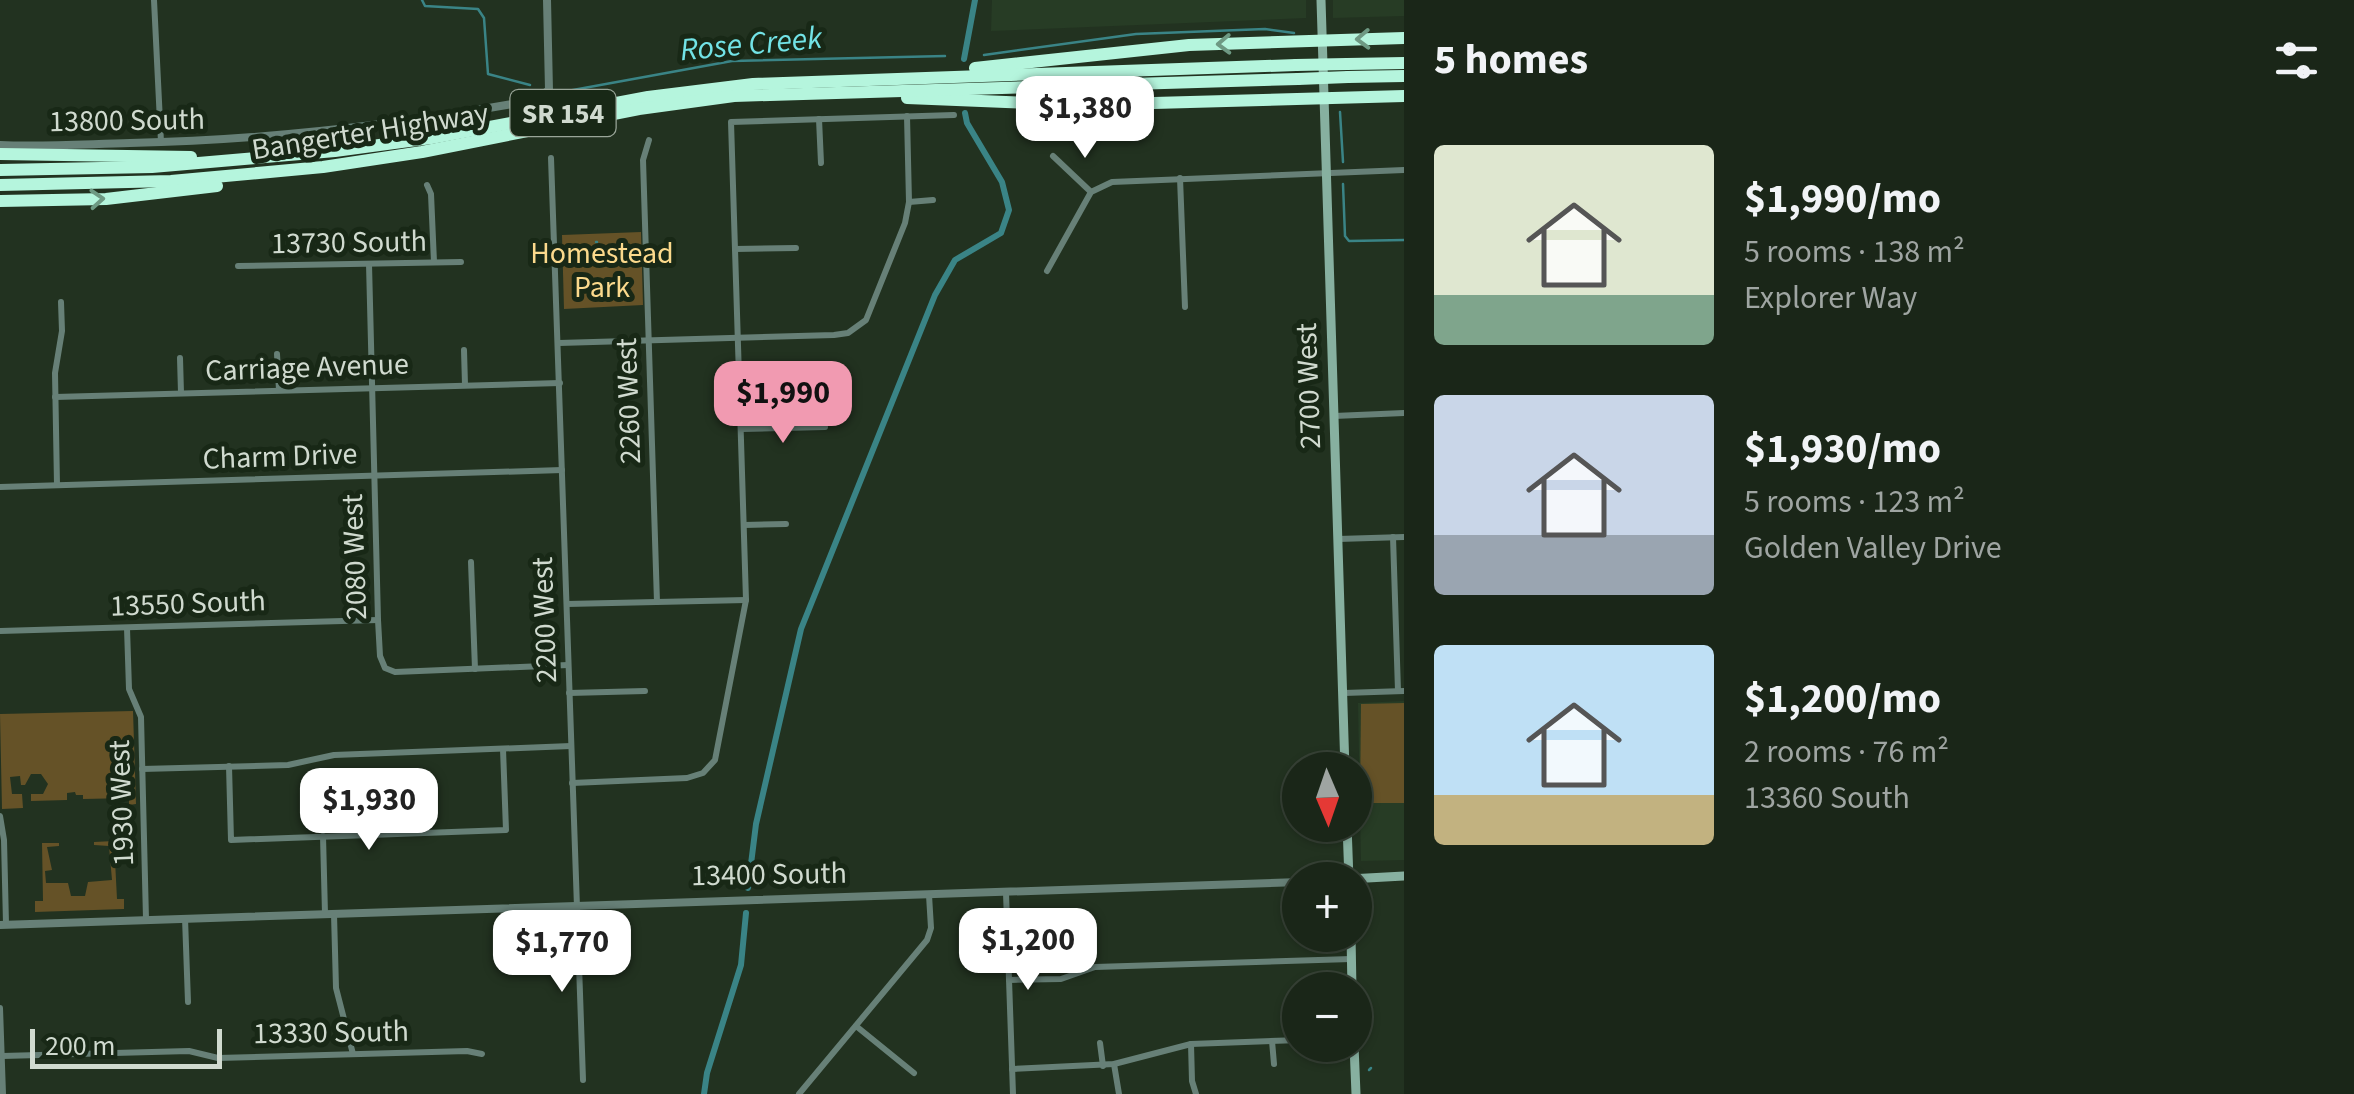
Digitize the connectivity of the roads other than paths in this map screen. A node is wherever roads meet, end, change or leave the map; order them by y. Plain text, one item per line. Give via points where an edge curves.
1 (154, 0) edge
2 (547, 0) edge
3 (1320, 0) edge
4 (1404, 38) edge
5 (1322, 40) junction
6 (1404, 63) edge
7 (1347, 71) junction
8 (1297, 72) junction
9 (1404, 76) edge
10 (838, 80) junction
11 (800, 93) junction
12 (1404, 96) edge
13 (1323, 99) junction
14 (954, 115) dead end
15 (907, 116) junction
16 (818, 120) junction
17 (649, 140) dead end
18 (160, 142) junction
19 (0, 144) edge
20 (0, 154) edge
21 (288, 156) junction
22 (1053, 156) dead end
23 (551, 158) dead end
24 (821, 162) dead end
25 (322, 167) junction
26 (0, 170) edge
27 (1404, 170) edge
28 (1325, 174) junction
29 (1180, 178) junction
30 (0, 185) edge
31 (427, 185) dead end
32 (1090, 192) junction
33 (933, 200) dead end
34 (0, 201) edge
35 (909, 202) junction
36 (796, 248) dead end
37 (735, 249) junction
38 (434, 262) junction
39 (461, 262) dead end
40 (369, 264) junction
41 (238, 266) dead end
42 (1046, 270) dead end
43 (61, 302) dead end
44 (1185, 308) dead end
45 (737, 338) junction
46 (648, 341) junction
47 (559, 343) junction
48 (464, 350) dead end
49 (277, 354) dead end
50 (180, 358) dead end
51 (560, 382) junction
52 (465, 385) junction
53 (372, 388) junction
54 (279, 390) junction
55 (182, 393) junction
56 (54, 397) junction
57 (1404, 413) edge
58 (1334, 416) junction
59 (826, 427) dead end
60 (741, 429) junction
61 (562, 470) junction
62 (374, 475) junction
63 (57, 485) junction
64 (0, 487) edge
65 (786, 524) dead end
66 (744, 525) junction
67 (1393, 537) junction
68 (1404, 537) edge
69 (1337, 539) junction
70 (471, 562) dead end
71 (746, 600) junction
72 (657, 602) junction
73 (566, 604) junction
74 (1400, 615) edge
75 (378, 620) junction
76 (128, 628) junction
77 (0, 632) edge
78 (568, 666) junction
79 (475, 668) junction
80 (645, 691) dead end
81 (1401, 691) edge
82 (569, 693) junction
83 (1344, 693) junction
84 (570, 746) junction
85 (503, 749) junction
86 (1345, 752) edge
87 (229, 766) junction
88 (142, 769) junction
89 (572, 782) junction
90 (0, 816) edge
91 (323, 836) junction
92 (1404, 876) edge
93 (1372, 878) edge
94 (1282, 883) edge
95 (1006, 893) junction
96 (929, 895) junction
97 (576, 905) junction
98 (330, 914) junction
99 (186, 918) junction
100 (146, 920) junction
101 (3, 924) edge
102 (1351, 952) edge
103 (1351, 959) junction
104 (1351, 972) edge
105 (1009, 980) junction
106 (188, 1002) dead end
107 (0, 1008) edge
108 (856, 1026) junction
109 (1272, 1040) junction
110 (1282, 1040) edge
111 (1100, 1043) dead end
112 (1190, 1044) junction
113 (353, 1054) junction
114 (482, 1054) dead end
115 (2, 1056) edge
116 (1355, 1062) edge
117 (1114, 1064) junction
118 (1274, 1064) dead end
119 (1103, 1066) junction
120 (1012, 1069) junction
121 (914, 1073) dead end
122 (583, 1080) dead end
123 (3, 1094) edge
124 (799, 1094) edge
125 (1013, 1094) edge
126 (1119, 1094) edge
127 (1196, 1094) edge
128 (1356, 1094) edge

1 - 18 street
2 - 18 street, 13800 South via 549,90 534,100 355,130
3 - 5 main road, 2700 West
4 -> 5 highway
5 -> 10 highway via 1165,47
5 - 13 main road, 2700 West
6 - 7 highway, Bangerter Highway / SR 154
7 - 8 highway, Bangerter Highway / SR 154, bridge
7 - 9 highway, Bangerter Highway / SR 154
8 - 10 highway, Bangerter Highway / SR 154
8 - 11 highway, Bangerter Highway / SR 154
10 - 21 highway, Bangerter Highway / SR 154 via 680,92 430,138
11 - 13 highway via 1080,105
11 - 25 highway, Bangerter Highway / SR 154 via 659,106
12 - 13 highway
13 - 28 main road, 2700 West
14 - 15 street
15 - 16 street
15 - 35 street
16 - 24 street
16 - 37 street via 731,122
17 - 46 street, 2260 West via 643,160
18 - 19 street, 13800 South
20 - 21 highway
21 - 26 highway, Bangerter Highway / SR 154
22 - 32 street
23 - 47 street, 2200 West
25 - 30 highway, Bangerter Highway / SR 154 via 171,181
34 -> 25 highway via 132,197
27 - 28 street
28 - 29 street
28 - 58 main road, 2700 West
29 - 32 street via 1112,182
29 - 44 street
31 - 38 street
32 - 42 street
33 - 35 street
35 - 45 street via 872,308 857,328 834,336
36 - 37 street
37 - 45 street
38 - 39 street, 13730 South
38 - 40 street, 13730 South
40 - 41 street, 13730 South
40 - 53 street, 2080 West
43 - 56 street
45 - 46 street
45 - 60 street
46 - 47 street
46 - 72 street, 2260 West
47 - 51 street, 2200 West
48 - 52 street
49 - 54 street
50 - 55 street
51 - 52 street, Carriage Avenue
51 - 61 street, 2200 West
52 - 53 street, Carriage Avenue
53 - 54 street, Carriage Avenue
53 - 62 street, 2080 West
54 - 55 street, Carriage Avenue
55 - 56 street, Carriage Avenue
56 - 63 street
57 - 58 street
58 - 69 main road, 2700 West
59 - 60 street
60 - 66 street
61 - 62 street, Charm Drive
61 - 73 street, 2200 West
62 - 63 street, Charm Drive
62 - 75 street, 2080 West
63 - 64 street, Charm Drive
65 - 66 street
66 - 71 street
67 - 68 street
67 - 69 street
67 - 74 street
69 - 83 main road, 2700 West
70 - 79 street
71 - 72 street
71 - 89 street via 715,760 703,773
72 - 73 street
73 - 78 street, 2200 West
74 - 81 street
75 - 76 street, 13550 South
75 - 79 street, 2080 West via 384,668
76 - 77 street, 13550 South
76 - 88 street, 1930 West
78 - 79 street
78 - 82 street, 2200 West
80 - 82 street
81 - 83 street
82 - 84 street, 2200 West
83 - 86 main road, 2700 West
84 - 85 street
84 - 89 street, 2200 West
85 - 87 street
85 - 91 street via 506,830
87 - 88 street
87 - 91 street via 231,840
88 - 100 street, 1930 West
89 - 97 street, 2200 West
90 - 101 street
91 - 98 street
92 - 93 main road
94 - 95 street, 13400 South
95 - 96 street, 13400 South
95 - 105 street
96 - 97 street, 13400 South
96 - 108 street via 927,940
97 - 98 street, 13400 South
97 - 122 street, 2200 West
98 - 99 street, 13400 South
98 - 113 street via 336,988
99 - 100 street, 13400 South
99 - 106 street
100 - 101 street, 13400 South
102 - 103 main road
103 - 104 main road
103 - 105 street via 1095,966 1060,979
105 - 120 street
107 - 115 street
108 - 121 street
108 - 124 street
109 - 110 street
109 - 112 street
109 - 118 street
111 - 119 street
112 - 117 street
112 - 127 street
113 - 114 street, 13330 South
113 - 115 street, 13330 South
115 - 123 street
116 - 128 main road
117 - 119 street
117 - 126 street
119 - 120 street
120 - 125 street

